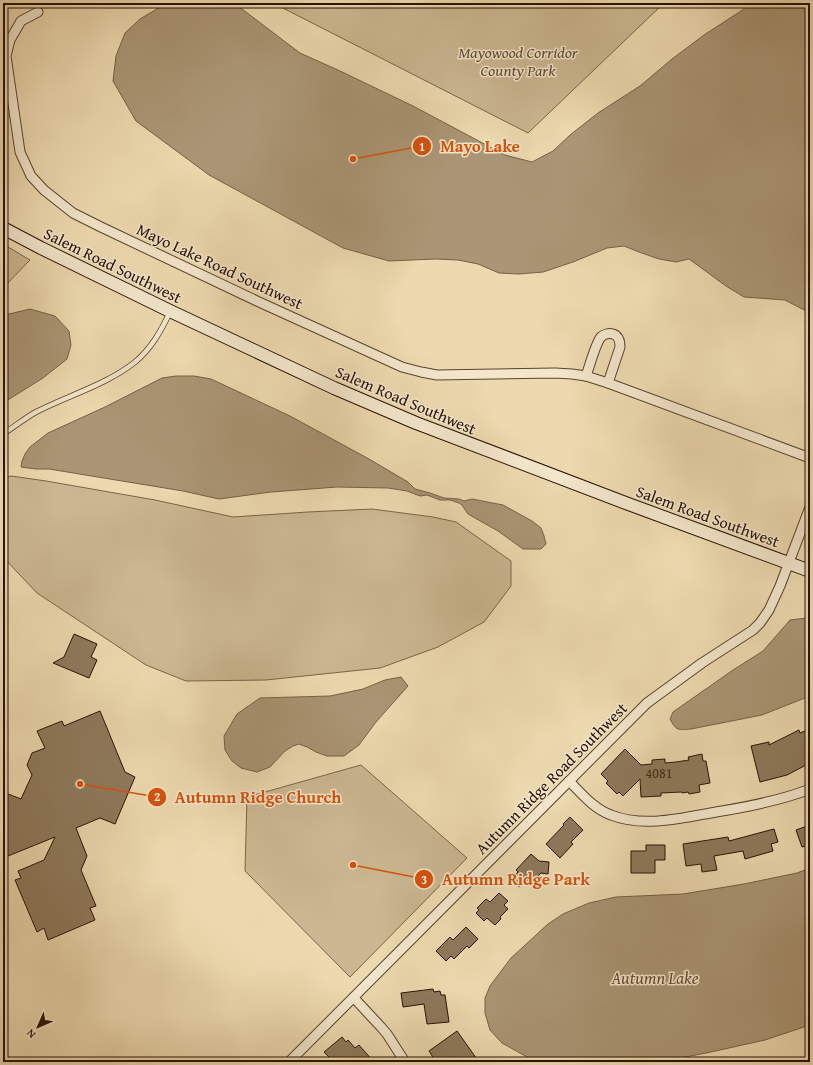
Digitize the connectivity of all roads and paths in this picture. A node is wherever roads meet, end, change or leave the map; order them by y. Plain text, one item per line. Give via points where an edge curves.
1 (38, 12) dead end
2 (3, 228) edge
3 (170, 311) junction
4 (586, 376) junction
5 (608, 383) junction
6 (3, 434) edge
7 (810, 458) edge
8 (810, 507) edge
9 (788, 563) junction
10 (810, 571) edge
11 (569, 781) junction
12 (810, 789) edge
13 (354, 998) junction
14 (289, 1062) edge
15 (405, 1062) edge

1 - 4 street, Mayo Lake Road Southwest via 21,21 10,40 6,56 20,152 31,176 44,190 74,213 402,367 437,375 555,373
2 - 3 main road, Salem Road Southwest
3 - 6 lane via 147,351 123,371 36,412
3 - 9 main road, Salem Road Southwest via 334,388 416,423
4 - 5 street, Mayo Lake Road Southwest
4 - 5 street via 601,337 611,333 617,336 620,347
5 - 7 street, Mayo Lake Road Southwest
8 - 9 street, Autumn Ridge Road Southwest
9 - 10 main road, Salem Road Southwest
9 - 11 street, Autumn Ridge Road Southwest via 769,610 753,630 654,697
11 - 12 street via 600,810 619,818 639,821 678,819 736,809
11 - 13 street, Autumn Ridge Road Southwest
13 - 14 street, Autumn Ridge Road Southwest
13 - 15 street via 382,1026

